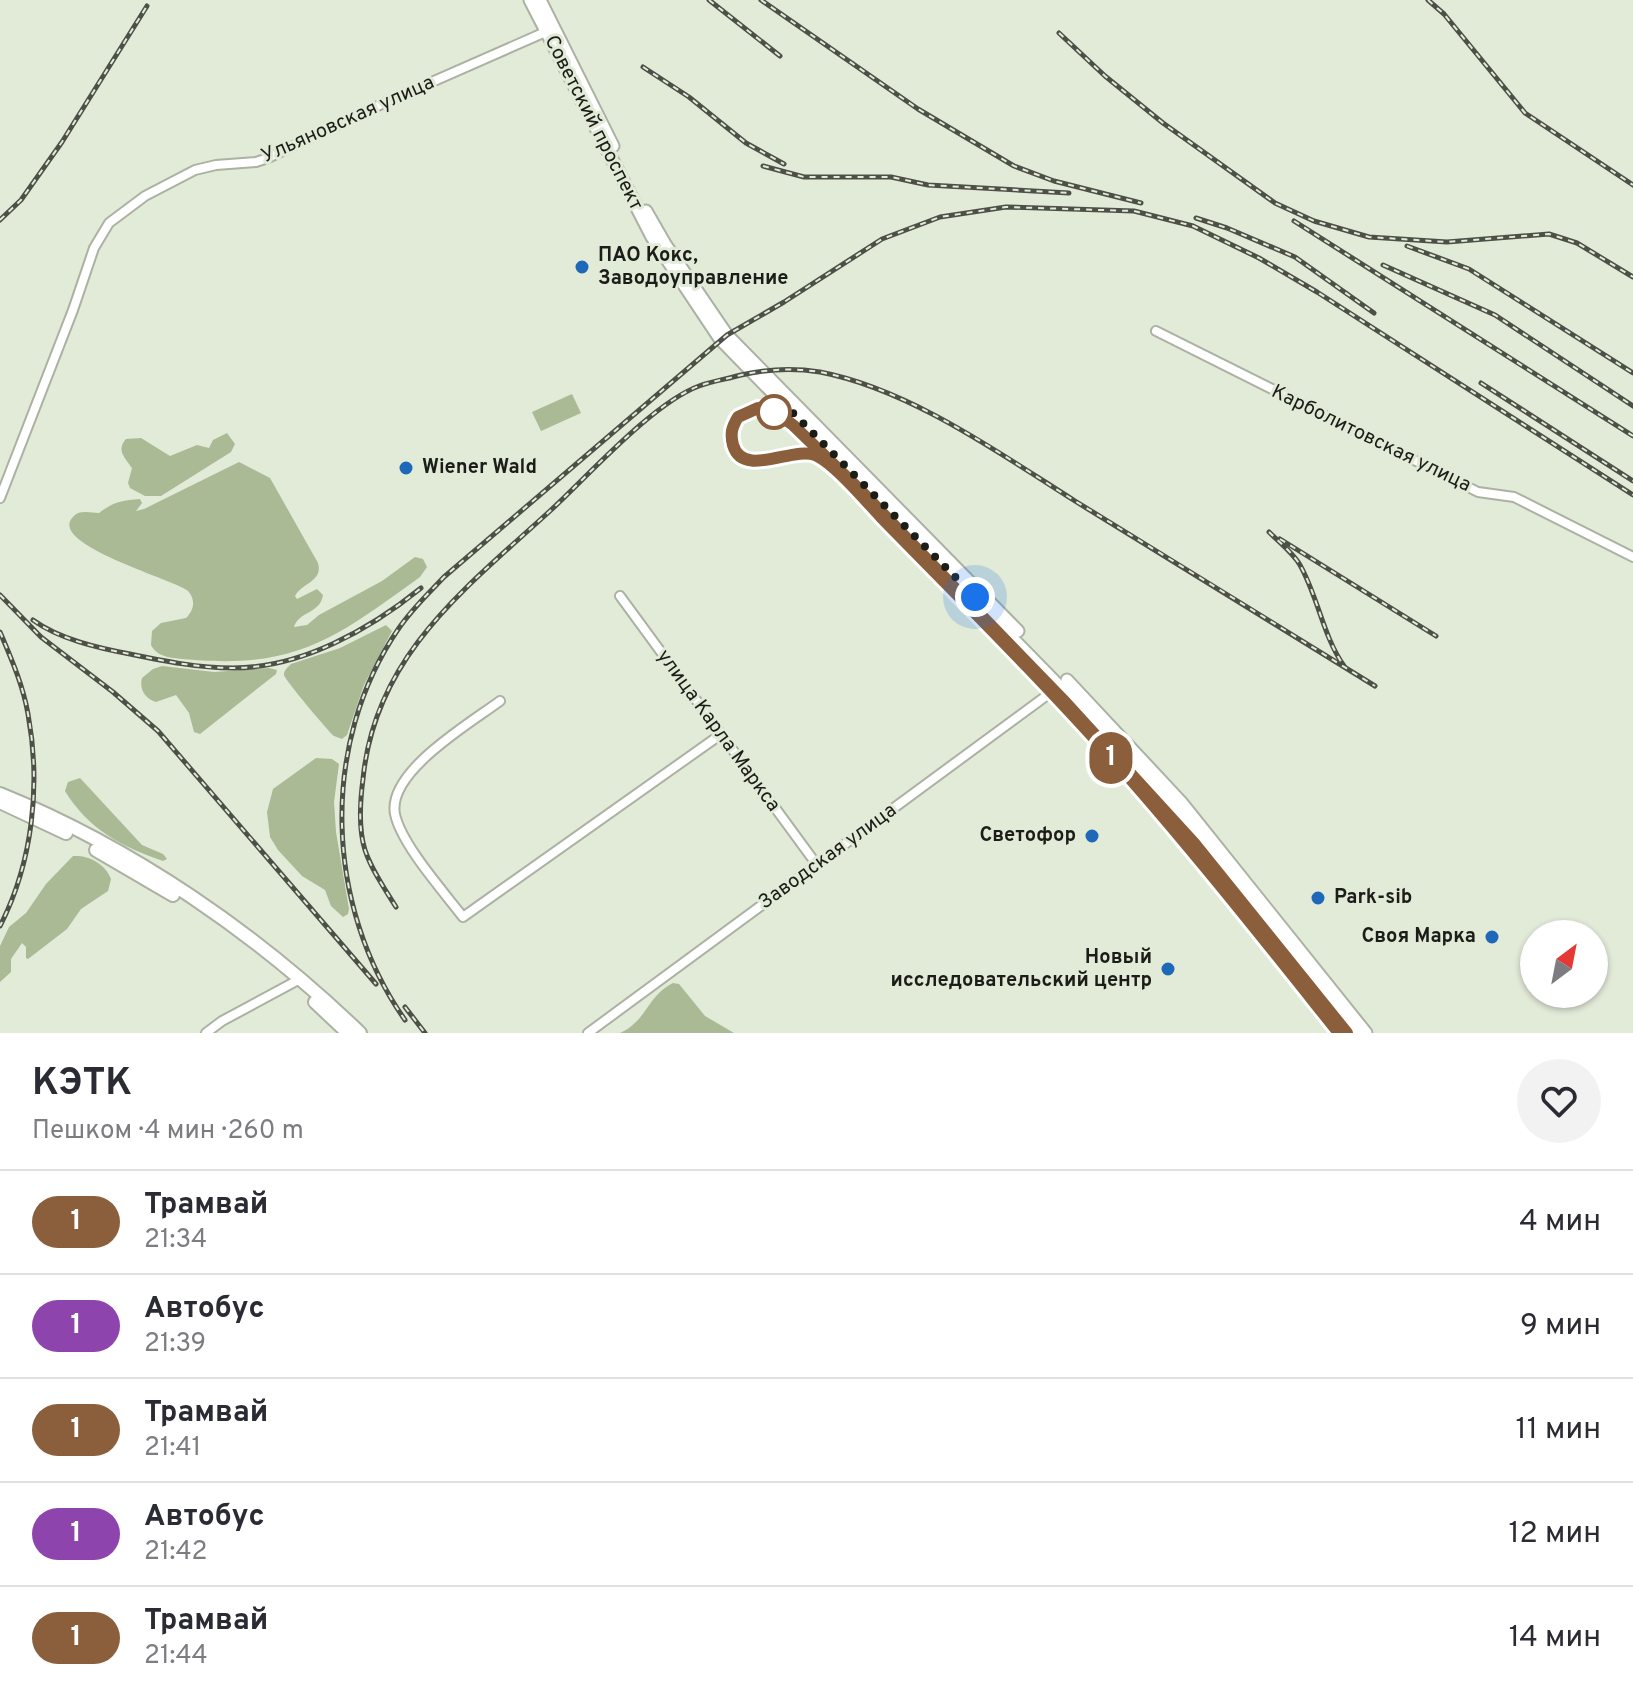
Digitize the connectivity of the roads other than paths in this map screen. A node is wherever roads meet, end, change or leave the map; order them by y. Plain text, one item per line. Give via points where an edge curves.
1 (530, 0) edge
2 (540, 0) edge
3 (550, 30) junction
4 (1156, 331) dead end
5 (0, 498) edge
6 (1633, 557) edge
7 (620, 596) dead end
8 (1063, 682) junction
9 (500, 701) dead end
10 (720, 735) junction
11 (0, 794) edge
12 (0, 802) edge
13 (817, 865) junction
14 (296, 980) junction
15 (206, 1033) edge
16 (348, 1033) edge
17 (360, 1033) edge
18 (588, 1033) edge
19 (1357, 1033) edge
20 (1366, 1033) edge

1 - 3 main road, Советский проспект
2 - 3 main road, Советский проспект
3 - 5 street, Ульяновская улица via 268,158 195,170 145,196 109,223 94,248
3 - 8 main road, Советский проспект via 665,244 727,335
4 - 6 street, Карболитовская улица via 1478,492 1514,497
7 - 10 street, улица Карла Маркса
8 - 13 street, Заводская улица
8 - 19 main road, Советский проспект via 1176,808
8 - 20 main road, Советский проспект via 1173,792
9 - 10 street via 411,770 396,795 395,812 409,844 463,917
10 - 13 street, улица Карла Маркса
11 - 14 main road via 46,813 183,892 248,936
12 - 14 main road via 66,833 178,898
13 - 18 street, Заводская улица
14 - 15 street
14 - 16 main road
14 - 17 main road

